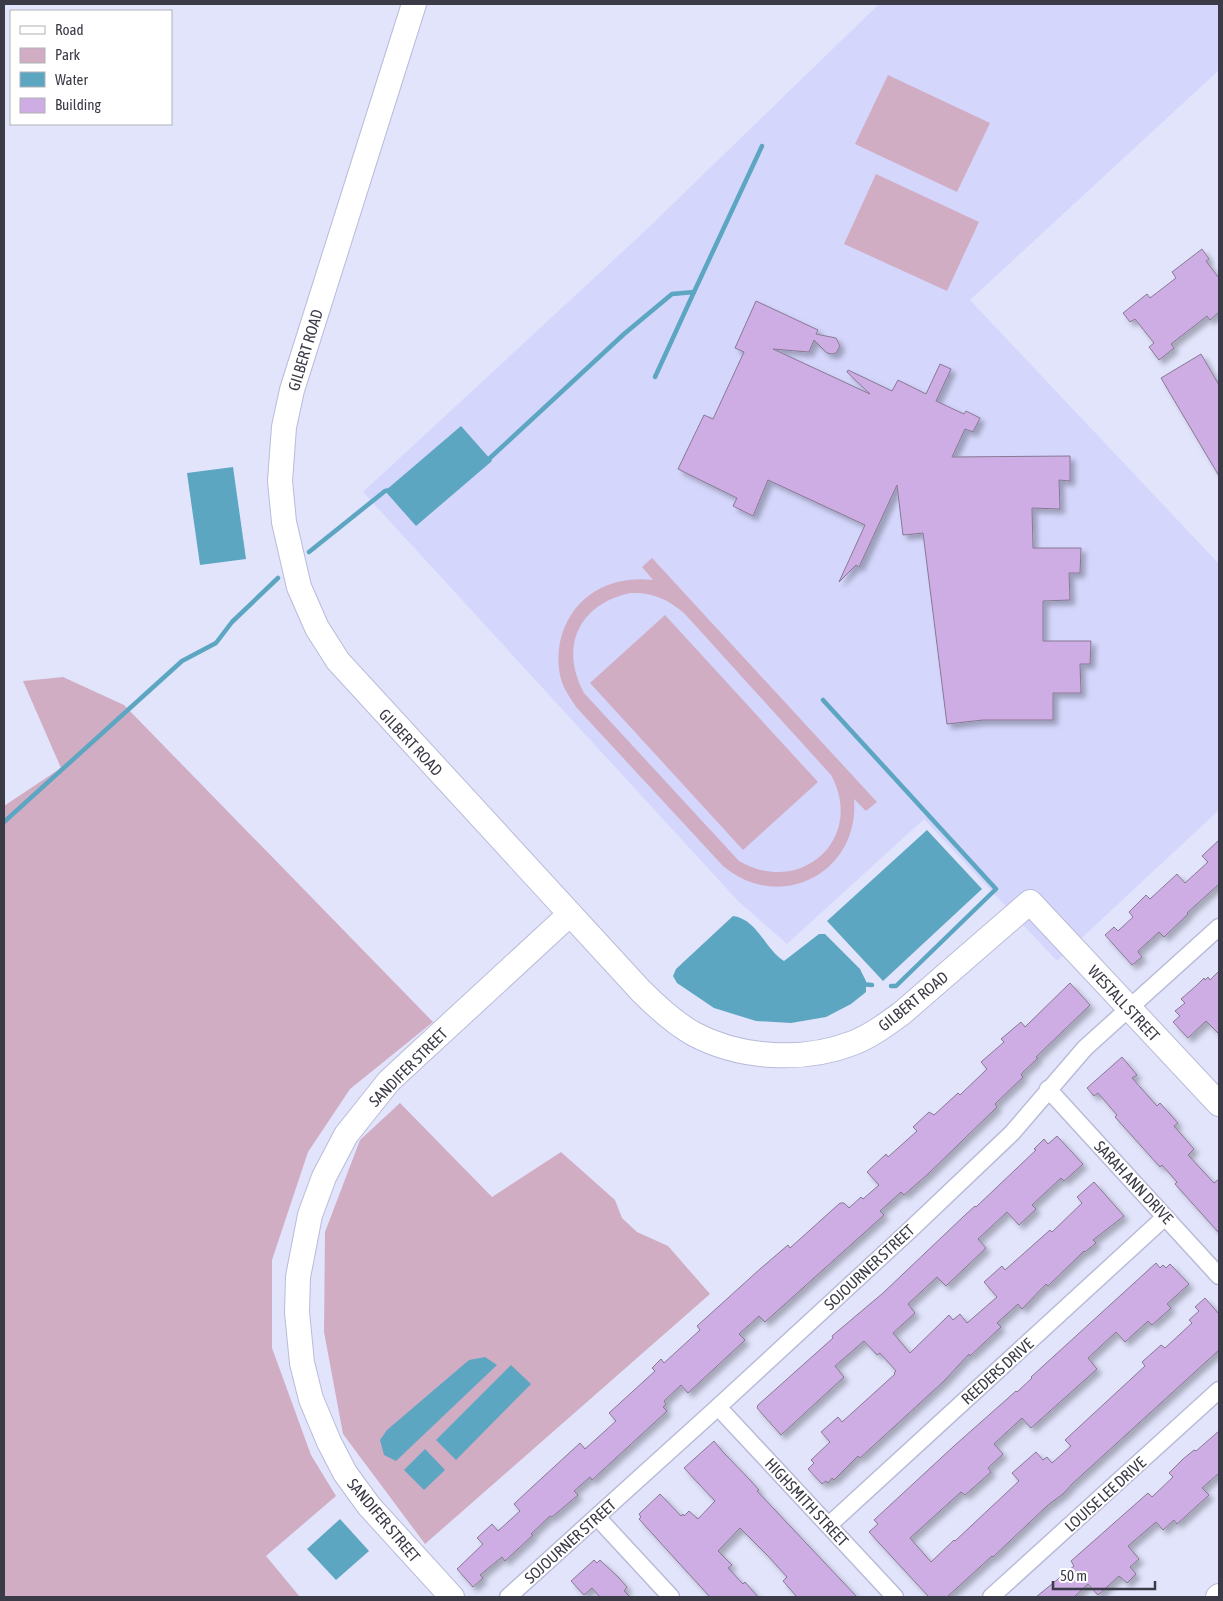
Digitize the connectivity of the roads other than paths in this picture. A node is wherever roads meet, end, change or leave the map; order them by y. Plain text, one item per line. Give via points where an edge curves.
1 (414, 4) edge
2 (1030, 902) joint
3 (570, 914) junction
4 (1219, 927) edge
5 (1129, 1008) junction
6 (1048, 1090) junction
7 (1219, 1104) edge
8 (1165, 1216) junction
9 (1219, 1276) edge
10 (1219, 1390) edge
11 (718, 1407) junction
12 (597, 1517) junction
13 (829, 1525) junction
14 (452, 1597) edge
15 (508, 1597) edge
16 (671, 1597) edge
17 (895, 1597) edge
18 (991, 1597) edge

1 - 3 street, GILBERT ROAD via 292,390 284,427 280,481 284,522 300,586 317,628 338,661
2 - 3 street, GILBERT ROAD via 888,1024 838,1048 792,1055 740,1050 694,1034 658,1008
2 - 5 street, WESTALL STREET
3 - 14 street, SANDIFER STREET via 389,1081 366,1109 346,1135 324,1176 304,1242 297,1312 302,1363 311,1399 345,1473 369,1506
4 - 5 street, SOJOURNER STREET
5 - 6 street, SOJOURNER STREET via 1085,1048
5 - 7 street, WESTALL STREET
6 - 8 street, SARAH ANN DRIVE
6 - 11 street, SOJOURNER STREET via 1012,1133
8 - 9 street, SARAH ANN DRIVE
8 - 13 street, REEDERS DRIVE
10 - 18 street, LOUISE LEE DRIVE
11 - 12 street, SOJOURNER STREET
11 - 13 street, HIGHSMITH STREET
12 - 15 street, SOJOURNER STREET
12 - 16 street
13 - 17 street, HIGHSMITH STREET

